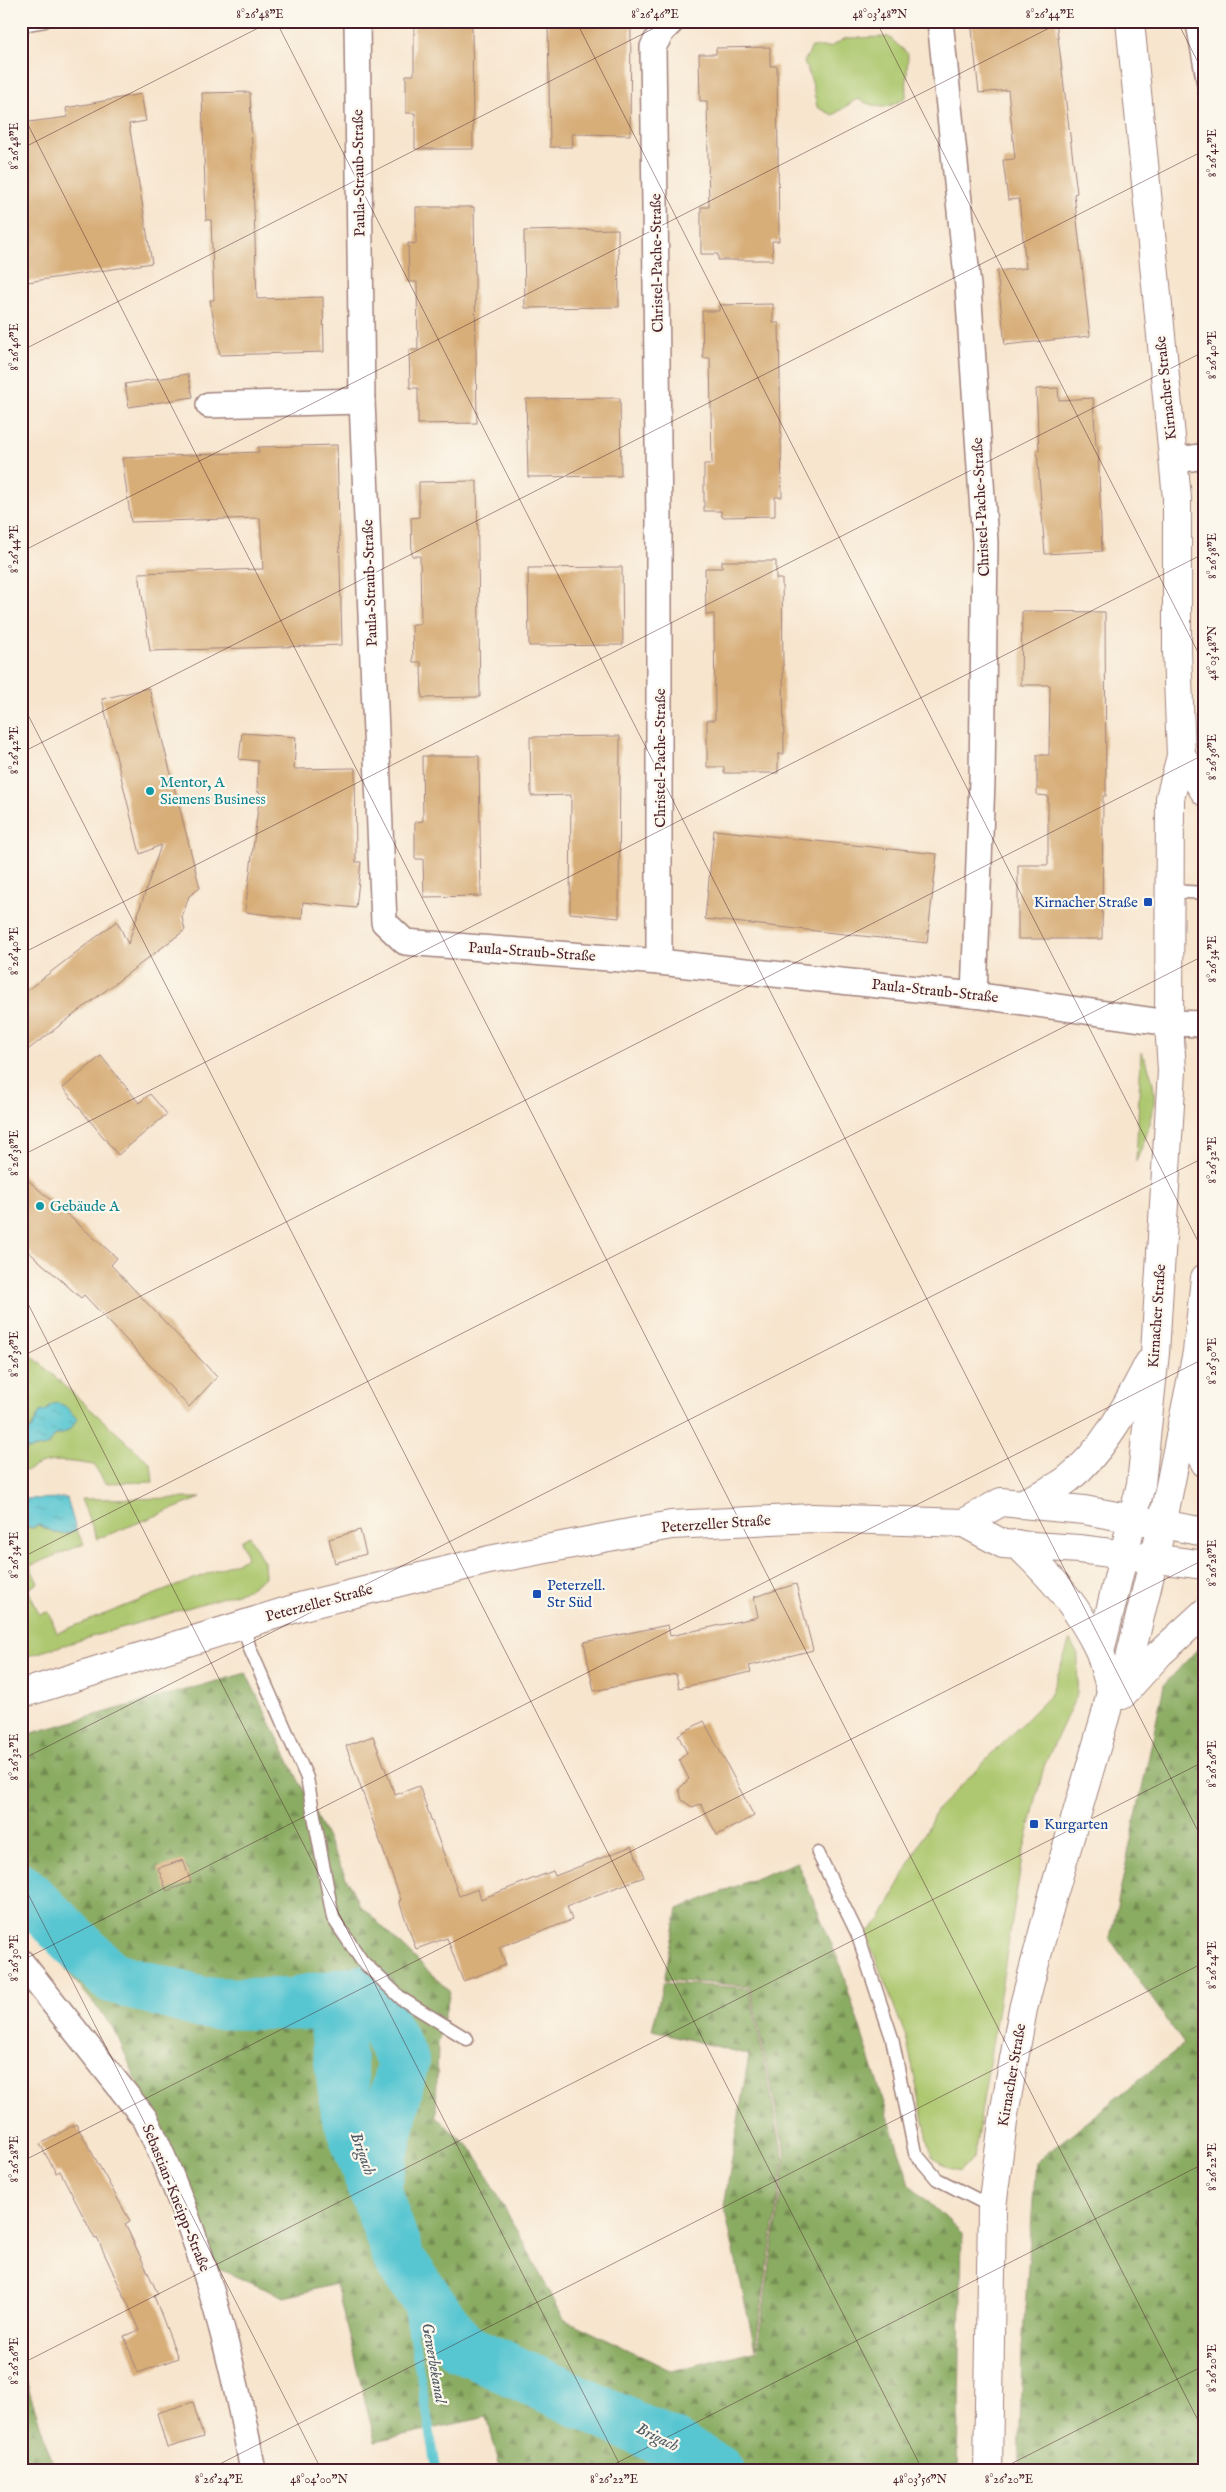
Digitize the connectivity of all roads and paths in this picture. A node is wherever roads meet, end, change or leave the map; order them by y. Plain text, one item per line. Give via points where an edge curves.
1 (45, 21) edge
2 (357, 21) edge
3 (672, 21) edge
4 (940, 21) edge
5 (1130, 21) edge
6 (1192, 21) edge
7 (21, 25) edge
8 (1205, 93) edge
9 (362, 401) junction
10 (209, 405) dead end
11 (1205, 456) edge
12 (1173, 461) junction
13 (1181, 756) junction
14 (1205, 792) edge
15 (1170, 891) junction
16 (1205, 893) edge
17 (659, 962) junction
18 (974, 995) junction
19 (1169, 1022) junction
20 (1205, 1024) edge
21 (1205, 1278) edge
22 (1154, 1353) junction
23 (1182, 1424) junction
24 (1205, 1463) edge
25 (1020, 1504) junction
26 (1131, 1519) junction
27 (964, 1523) junction
28 (1162, 1525) junction
29 (1205, 1532) edge
30 (1017, 1544) junction
31 (1123, 1554) junction
32 (1154, 1559) junction
33 (1205, 1565) edge
34 (1205, 1612) edge
35 (243, 1624) junction
36 (1100, 1652) junction
37 (21, 1694) edge
38 (1109, 1700) junction
39 (818, 1853) dead end
40 (21, 1962) edge
41 (467, 2039) dead end
42 (992, 2207) junction
43 (254, 2471) edge
44 (988, 2471) edge

1 - 7 lane
2 - 9 street, Paula-Straub-Straße
3 - 17 street, Christel-Pache-Straße via 653,47 660,522
4 - 18 street, Christel-Pache-Straße via 968,286 985,542 982,780
5 - 12 main road, Kirnacher Straße
6 - 8 lane
9 - 10 street
9 - 17 street, Paula-Straub-Straße via 384,922 405,942
11 - 12 street
12 - 13 main road, Kirnacher Straße via 1177,498
13 - 14 main road
13 - 15 main road, Kirnacher Straße via 1170,798
15 - 16 lane
15 - 19 main road, Kirnacher Straße
17 - 18 street, Paula-Straub-Straße
18 - 19 street, Paula-Straub-Straße
19 - 20 street, Paula-Straub-Straße
19 - 22 main road, Kirnacher Straße via 1172,1071
21 - 23 main road, Kirnacher Straße via 1197,1352
22 - 25 main road via 1118,1423 1082,1465 1068,1479
22 - 26 main road, Kirnacher Straße via 1141,1484
23 - 24 main road
23 - 28 main road, Kirnacher Straße
25 - 26 main road via 1084,1510
25 - 27 main road via 1002,1502
26 - 28 main road
26 - 31 main road, Kirnacher Straße
27 - 30 main road via 1003,1544
27 - 35 main road, Peterzeller Straße via 830,1518 671,1525 489,1560
28 - 29 main road
28 - 32 main road, Kirnacher Straße
30 - 31 main road
30 - 36 main road via 1065,1594 1085,1621
31 - 32 main road
31 - 36 main road, Kirnacher Straße
32 - 33 main road
32 - 38 main road, Kirnacher Straße via 1128,1666
34 - 38 main road
35 - 37 main road, Peterzeller Straße
35 - 41 lane via 250,1649 307,1778 333,1918 362,1962 402,1999
36 - 38 main road, Kirnacher Straße
38 - 42 main road, Kirnacher Straße via 1023,2009 1004,2114
39 - 42 lane via 857,1933 892,2038 915,2152 937,2179
40 - 43 street, Sebastian-Kneipp-Straße via 146,2120 190,2223 209,2278
42 - 44 main road, Kirnacher Straße

